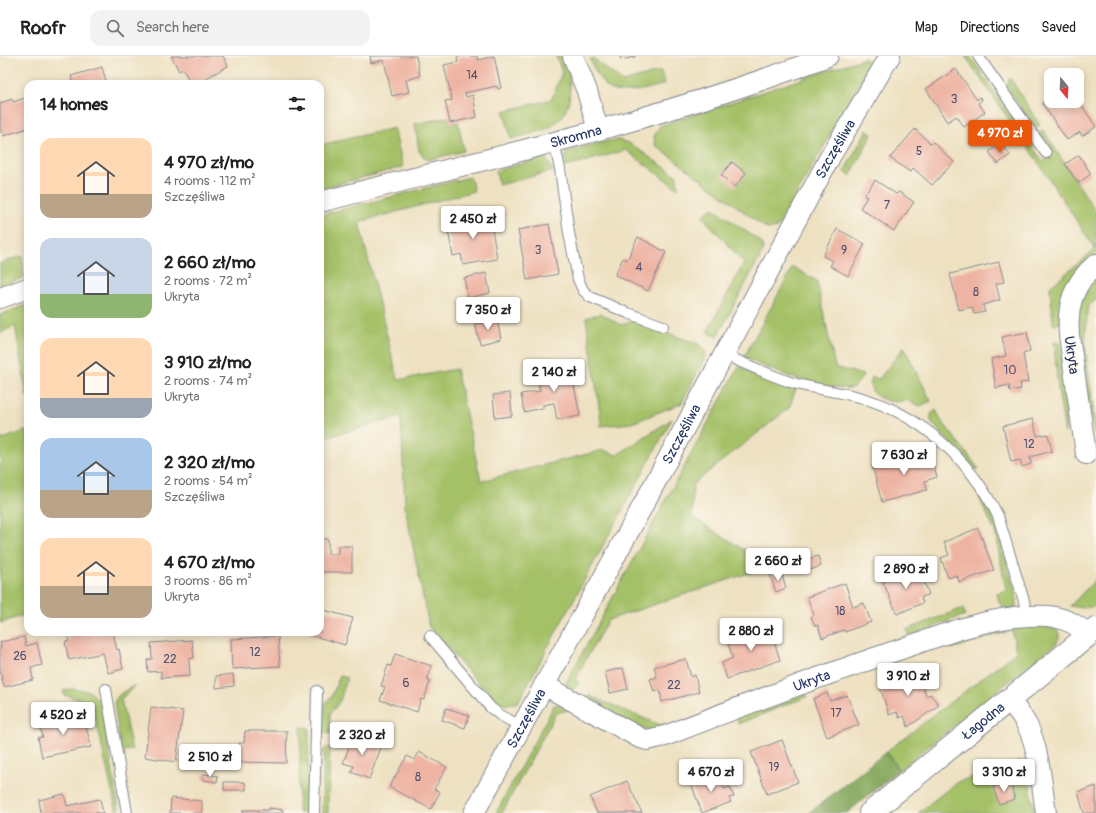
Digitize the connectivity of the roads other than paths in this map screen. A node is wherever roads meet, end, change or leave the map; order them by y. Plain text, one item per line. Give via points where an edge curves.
1 (573, 56) edge
2 (828, 56) edge
3 (890, 56) edge
4 (978, 56) edge
5 (598, 130) junction
6 (554, 142) junction
7 (1046, 153) dead end
8 (324, 201) edge
9 (1096, 264) edge
10 (24, 289) edge
11 (0, 298) edge
12 (663, 326) dead end
13 (723, 354) junction
14 (1086, 454) dead end
15 (1028, 616) junction
16 (1092, 632) edge
17 (430, 636) dead end
18 (544, 685) junction
19 (106, 689) dead end
20 (317, 691) dead end
21 (1009, 700) junction
22 (522, 727) junction
23 (127, 813) edge
24 (314, 813) edge
25 (474, 813) edge
26 (870, 813) edge
27 (1046, 813) edge

1 - 5 street via 587,91
2 - 5 street, Skromna via 658,113
3 - 13 street, Szczęśliwa via 830,157
4 - 7 lane
5 - 6 street, Skromna
6 - 8 street, Skromna
6 - 12 lane via 578,279 583,290 590,297
9 - 14 street, Ukryta via 1074,291 1068,318
10 - 11 street
13 - 15 lane via 786,380 880,404 902,414 936,437 975,478 998,516
13 - 18 street, Szczęśliwa
15 - 16 street, Ukryta via 1063,619
15 - 18 street, Ukryta via 963,628 804,682 655,739 640,738
16 - 21 street, Łagodna
17 - 22 lane via 491,708
18 - 22 street, Szczęśliwa
19 - 23 lane
20 - 24 lane
21 - 26 street, Łagodna
21 - 27 street via 1028,726 1033,740
22 - 25 street, Szczęśliwa

